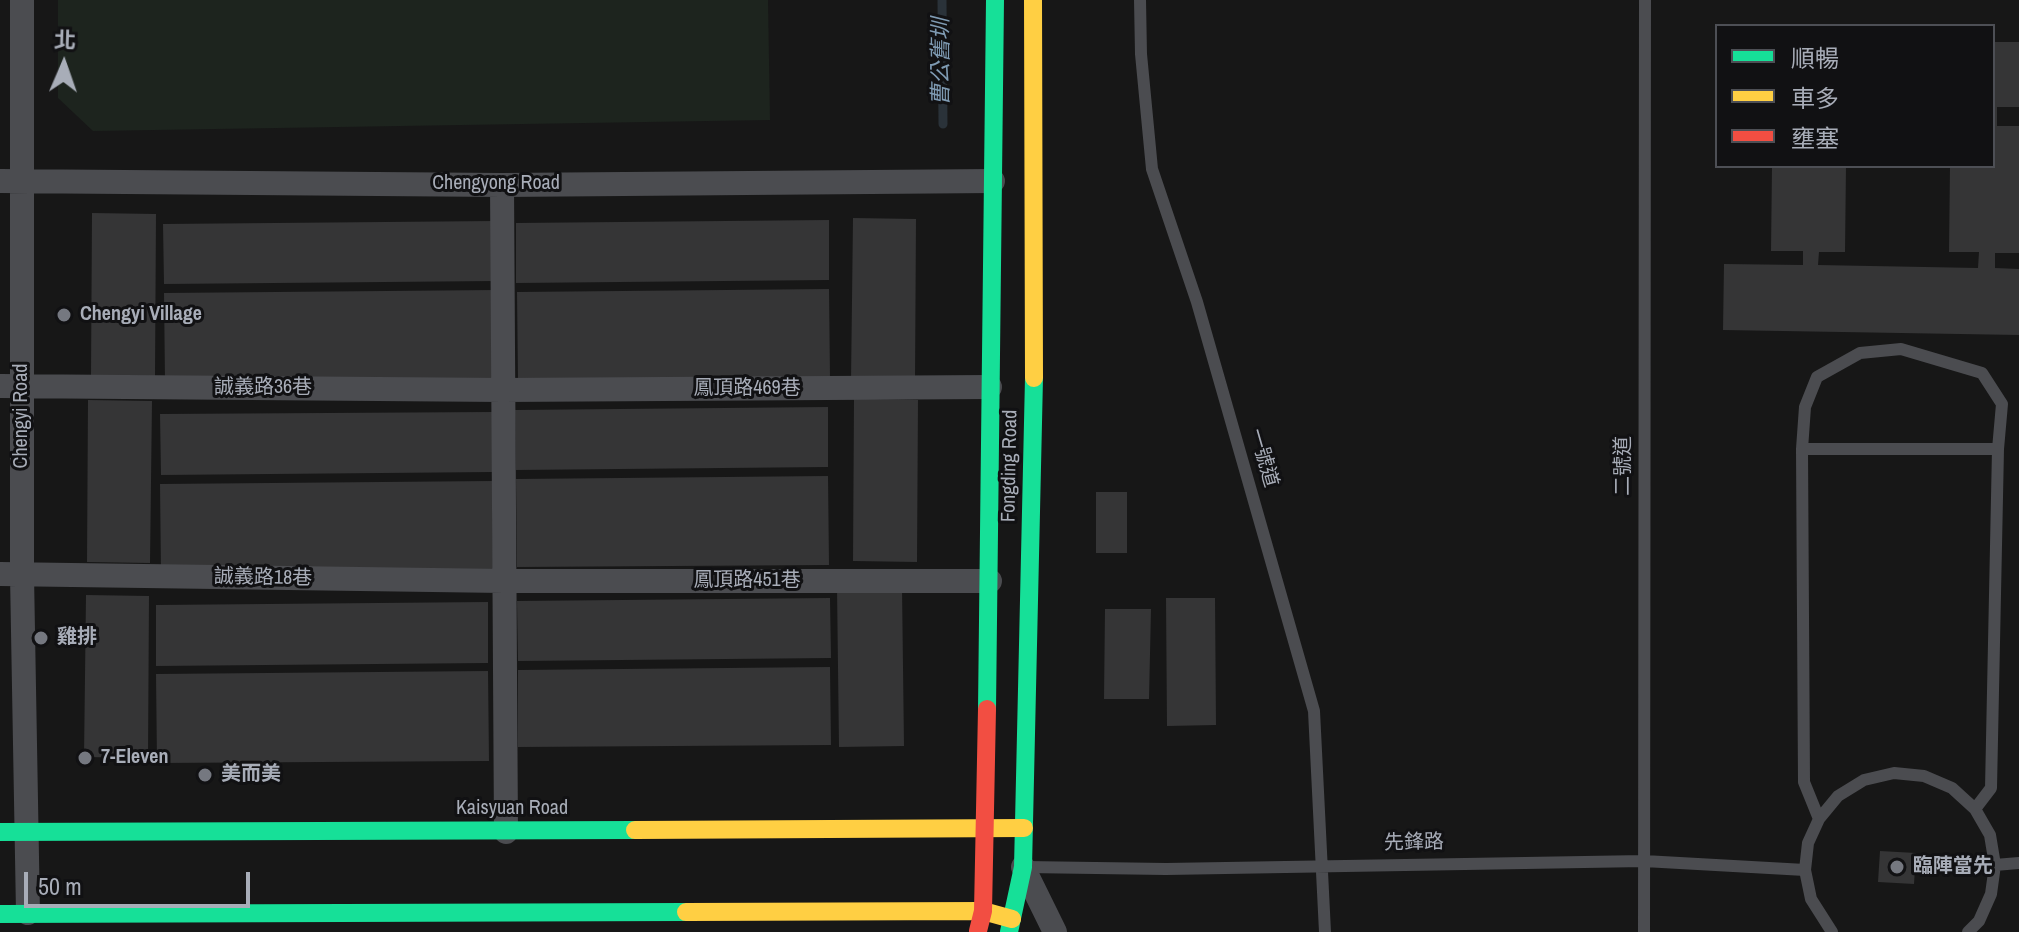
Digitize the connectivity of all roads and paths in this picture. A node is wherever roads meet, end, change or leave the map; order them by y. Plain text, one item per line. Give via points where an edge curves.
1 (22, 0) edge
2 (995, 0) edge
3 (1033, 0) edge
4 (1140, 0) edge
5 (1645, 0) edge
6 (11, 181) edge
7 (993, 181) junction
8 (502, 185) junction
9 (11, 386) edge
10 (990, 387) junction
11 (503, 390) junction
12 (1802, 449) junction
13 (1998, 449) junction
14 (11, 574) edge
15 (504, 581) junction
16 (990, 581) junction
17 (1975, 809) junction
18 (1819, 819) junction
19 (1024, 828) junction
20 (985, 829) junction
21 (12, 832) edge
22 (506, 832) junction
23 (1644, 861) junction
24 (2019, 863) edge
25 (1322, 864) junction
26 (1995, 865) junction
27 (1023, 867) junction
28 (1805, 870) junction
29 (983, 911) junction
30 (28, 913) junction
31 (0, 914) edge
32 (1011, 926) edge
33 (977, 932) edge
34 (1055, 932) edge
35 (1325, 932) edge
36 (1644, 932) edge
37 (1832, 932) edge
38 (1968, 932) edge

1 - 6 street, Chengyi Road
2 - 7 street, Fongding Road
3 - 19 street, Fongding Road via 1034,421
4 - 25 lane, 一號道 via 1152,169 1197,302 1314,711
5 - 23 lane, 二號道
6 - 8 street, Chengyong Road
6 - 9 street, Chengyi Road
7 - 8 street, Chengyong Road
7 - 10 street, Fongding Road
8 - 11 street
9 - 11 street, 誠義路36巷
9 - 14 street, Chengyi Road
10 - 11 street, 鳳頂路469巷
10 - 16 street, Fongding Road
11 - 15 street
12 - 13 lane
12 - 13 lane via 1805,407 1817,377 1860,353 1901,349 1982,373 2002,404
12 - 18 lane via 1804,782
13 - 17 lane via 1991,788
14 - 15 street, 誠義路18巷
14 - 21 street, Chengyi Road
15 - 16 street, 鳳頂路451巷
15 - 22 street
16 - 20 street, Fongding Road
17 - 18 lane via 1952,788 1924,776 1894,773 1864,780 1838,796
17 - 26 lane via 1990,835
18 - 28 lane via 1808,843
19 - 20 street, Kaisyuan Road
19 - 27 street, Fongding Road
20 - 22 street, Kaisyuan Road
20 - 29 street, Fongding Road
21 - 22 street, Kaisyuan Road
21 - 30 street, Chengyi Road
23 - 25 lane, 先鋒路
23 - 28 lane, 先鋒路
23 - 36 lane, 二號道
24 - 26 lane
25 - 27 lane, 先鋒路
25 - 35 lane, 一號道
26 - 38 lane via 1991,894
27 - 32 street, Fongding Road
27 - 34 street
28 - 37 lane via 1811,899
29 - 30 street
29 - 32 street
29 - 33 street, Fongding Road
30 - 31 street

